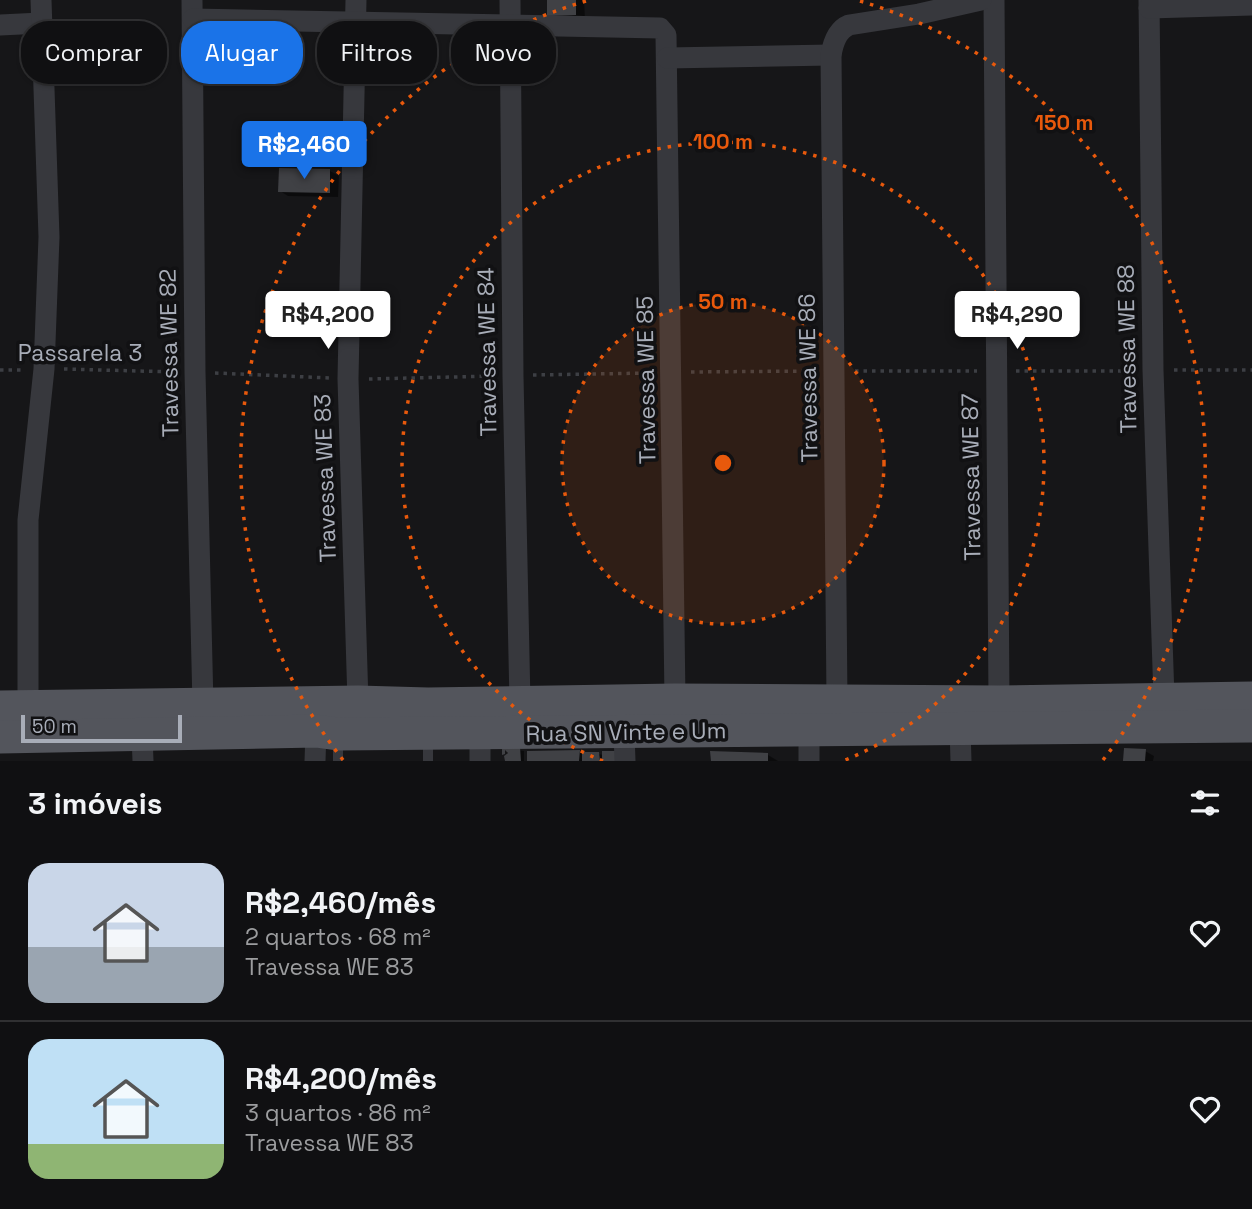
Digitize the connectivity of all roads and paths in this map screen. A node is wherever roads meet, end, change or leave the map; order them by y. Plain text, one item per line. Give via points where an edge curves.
1 (41, 0) edge
2 (510, 0) edge
3 (981, 0) edge
4 (995, 0) edge
5 (1149, 4) edge
6 (1252, 5) edge
7 (193, 10) edge
8 (356, 10) edge
9 (41, 21) edge
10 (477, 21) edge
11 (510, 21) edge
12 (21, 24) edge
13 (0, 25) edge
14 (556, 25) edge
15 (831, 55) junction
16 (667, 58) junction
17 (43, 84) edge
18 (511, 84) edge
19 (44, 369) junction
20 (0, 370) edge
21 (835, 370) junction
22 (1153, 370) junction
23 (1252, 370) edge
24 (195, 372) junction
25 (996, 372) junction
26 (672, 373) junction
27 (513, 376) junction
28 (348, 379) junction
29 (1164, 698) junction
30 (1252, 698) edge
31 (675, 700) junction
32 (837, 701) junction
33 (358, 702) junction
34 (999, 702) junction
35 (520, 703) junction
36 (202, 705) junction
37 (14, 708) edge
38 (904, 715) junction
39 (1252, 726) edge
40 (960, 728) junction
41 (611, 732) edge
42 (0, 737) edge
43 (808, 745) edge
44 (327, 747) edge
45 (143, 748) edge
46 (428, 748) edge
47 (480, 748) edge
48 (961, 761) edge

1 - 9 street
2 - 11 street, Travessa WE 84
3 - 15 street via 844,27
4 - 25 street, Travessa WE 87
5 - 6 street
5 - 22 street, Travessa WE 88
7 - 8 street
7 - 24 street, Travessa WE 82
8 - 10 street
8 - 28 street, Travessa WE 83
12 - 13 street
14 - 16 street, Travessa WE 85 via 660,28 666,34
15 - 16 street
15 - 21 street, Travessa WE 86
16 - 26 street, Travessa WE 85
17 - 19 street via 49,237
18 - 27 street, Travessa WE 84
19 - 20 path, Passarela 3
19 - 24 path, Passarela 3
19 - 37 street
21 - 25 path, Passarela 3
21 - 26 path, Passarela 3
21 - 32 street, Travessa WE 86
22 - 23 path, Passarela 3
22 - 25 path, Passarela 3
22 - 29 street, Travessa WE 88
24 - 28 path, Passarela 3
24 - 36 street, Travessa WE 82
25 - 34 street, Travessa WE 87
26 - 27 path, Passarela 3
26 - 31 street, Travessa WE 85
27 - 28 path, Passarela 3
27 - 35 street, Travessa WE 84
28 - 33 street, Travessa WE 83
29 - 30 main road, Rua SN Vinte e Um
29 - 34 main road, Rua SN Vinte e Um
31 - 32 main road, Rua SN Vinte e Um
31 - 41 main road, Rua SN Vinte e Um
32 - 38 main road, Rua SN Vinte e Um
33 - 35 main road, Rua SN Vinte e Um
33 - 36 main road, Rua SN Vinte e Um
34 - 38 main road, Rua SN Vinte e Um
35 - 41 main road, Rua SN Vinte e Um
36 - 37 main road, Rua SN Vinte e Um
38 - 40 main road, Rua SN Vinte e Um
38 - 43 main road, Rua SN Vinte e Um
39 - 40 main road, Rua SN Vinte e Um
40 - 48 street
41 - 43 main road, Rua SN Vinte e Um
41 - 47 main road, Rua SN Vinte e Um
42 - 45 main road, Rua SN Vinte e Um
44 - 45 main road, Rua SN Vinte e Um
44 - 46 main road, Rua SN Vinte e Um
46 - 47 main road, Rua SN Vinte e Um

